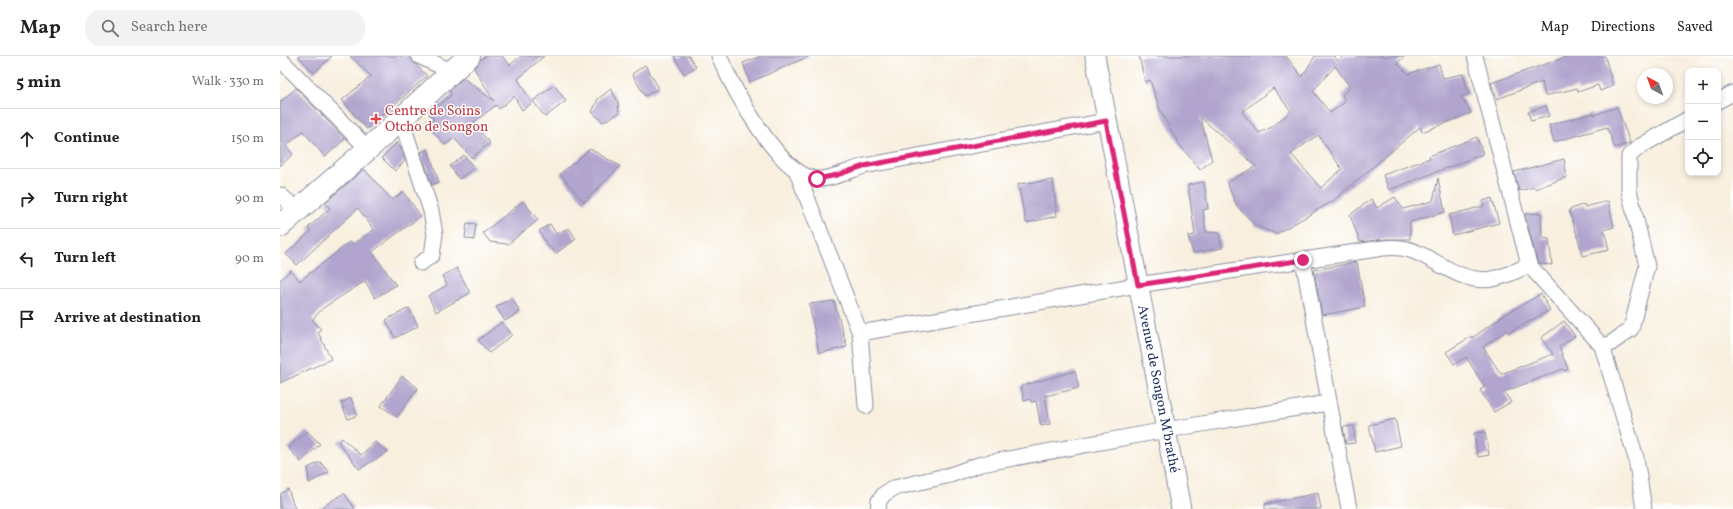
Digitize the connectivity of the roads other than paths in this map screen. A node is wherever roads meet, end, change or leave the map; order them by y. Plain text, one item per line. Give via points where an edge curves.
1 (419, 56) edge
2 (469, 56) edge
3 (719, 56) edge
4 (1095, 56) edge
5 (1475, 56) edge
6 (280, 59) edge
7 (453, 72) junction
8 (1733, 93) edge
9 (1721, 100) edge
10 (401, 119) junction
11 (1106, 121) junction
12 (1685, 121) edge
13 (368, 149) junction
14 (797, 172) junction
15 (280, 195) edge
16 (298, 210) junction
17 (280, 226) edge
18 (1303, 260) junction
19 (421, 263) dead end
20 (1530, 265) junction
21 (1138, 285) junction
22 (860, 333) junction
23 (1602, 346) junction
24 (1328, 403) junction
25 (866, 406) dead end
26 (1166, 430) junction
27 (878, 509) edge
28 (1181, 509) edge
29 (1348, 509) edge
30 (1644, 509) edge

1 - 7 street
2 - 7 main road
3 - 14 street via 755,123
4 - 11 street, Avenue de Songon M'brathé
5 - 20 street
6 - 13 street
7 - 10 main road
8 - 9 street
10 - 13 main road
10 - 19 street via 431,211 435,234 432,255
11 - 14 street via 864,166 817,179
11 - 21 street, Avenue de Songon M'brathé
12 - 23 street via 1639,147 1629,156 1629,190 1647,266 1631,329 1610,344
13 - 16 main road
14 - 22 street
15 - 16 street
16 - 17 main road
18 - 20 street via 1399,247 1413,251 1454,273 1475,279 1492,279
18 - 21 street
18 - 24 street
20 - 23 street
21 - 22 street
21 - 26 street, Avenue de Songon M'brathé
22 - 25 street
23 - 30 street via 1636,458
24 - 26 street
24 - 29 street
26 - 27 street via 997,461 894,488 884,494 879,501
26 - 28 street, Avenue de Songon M'brathé

